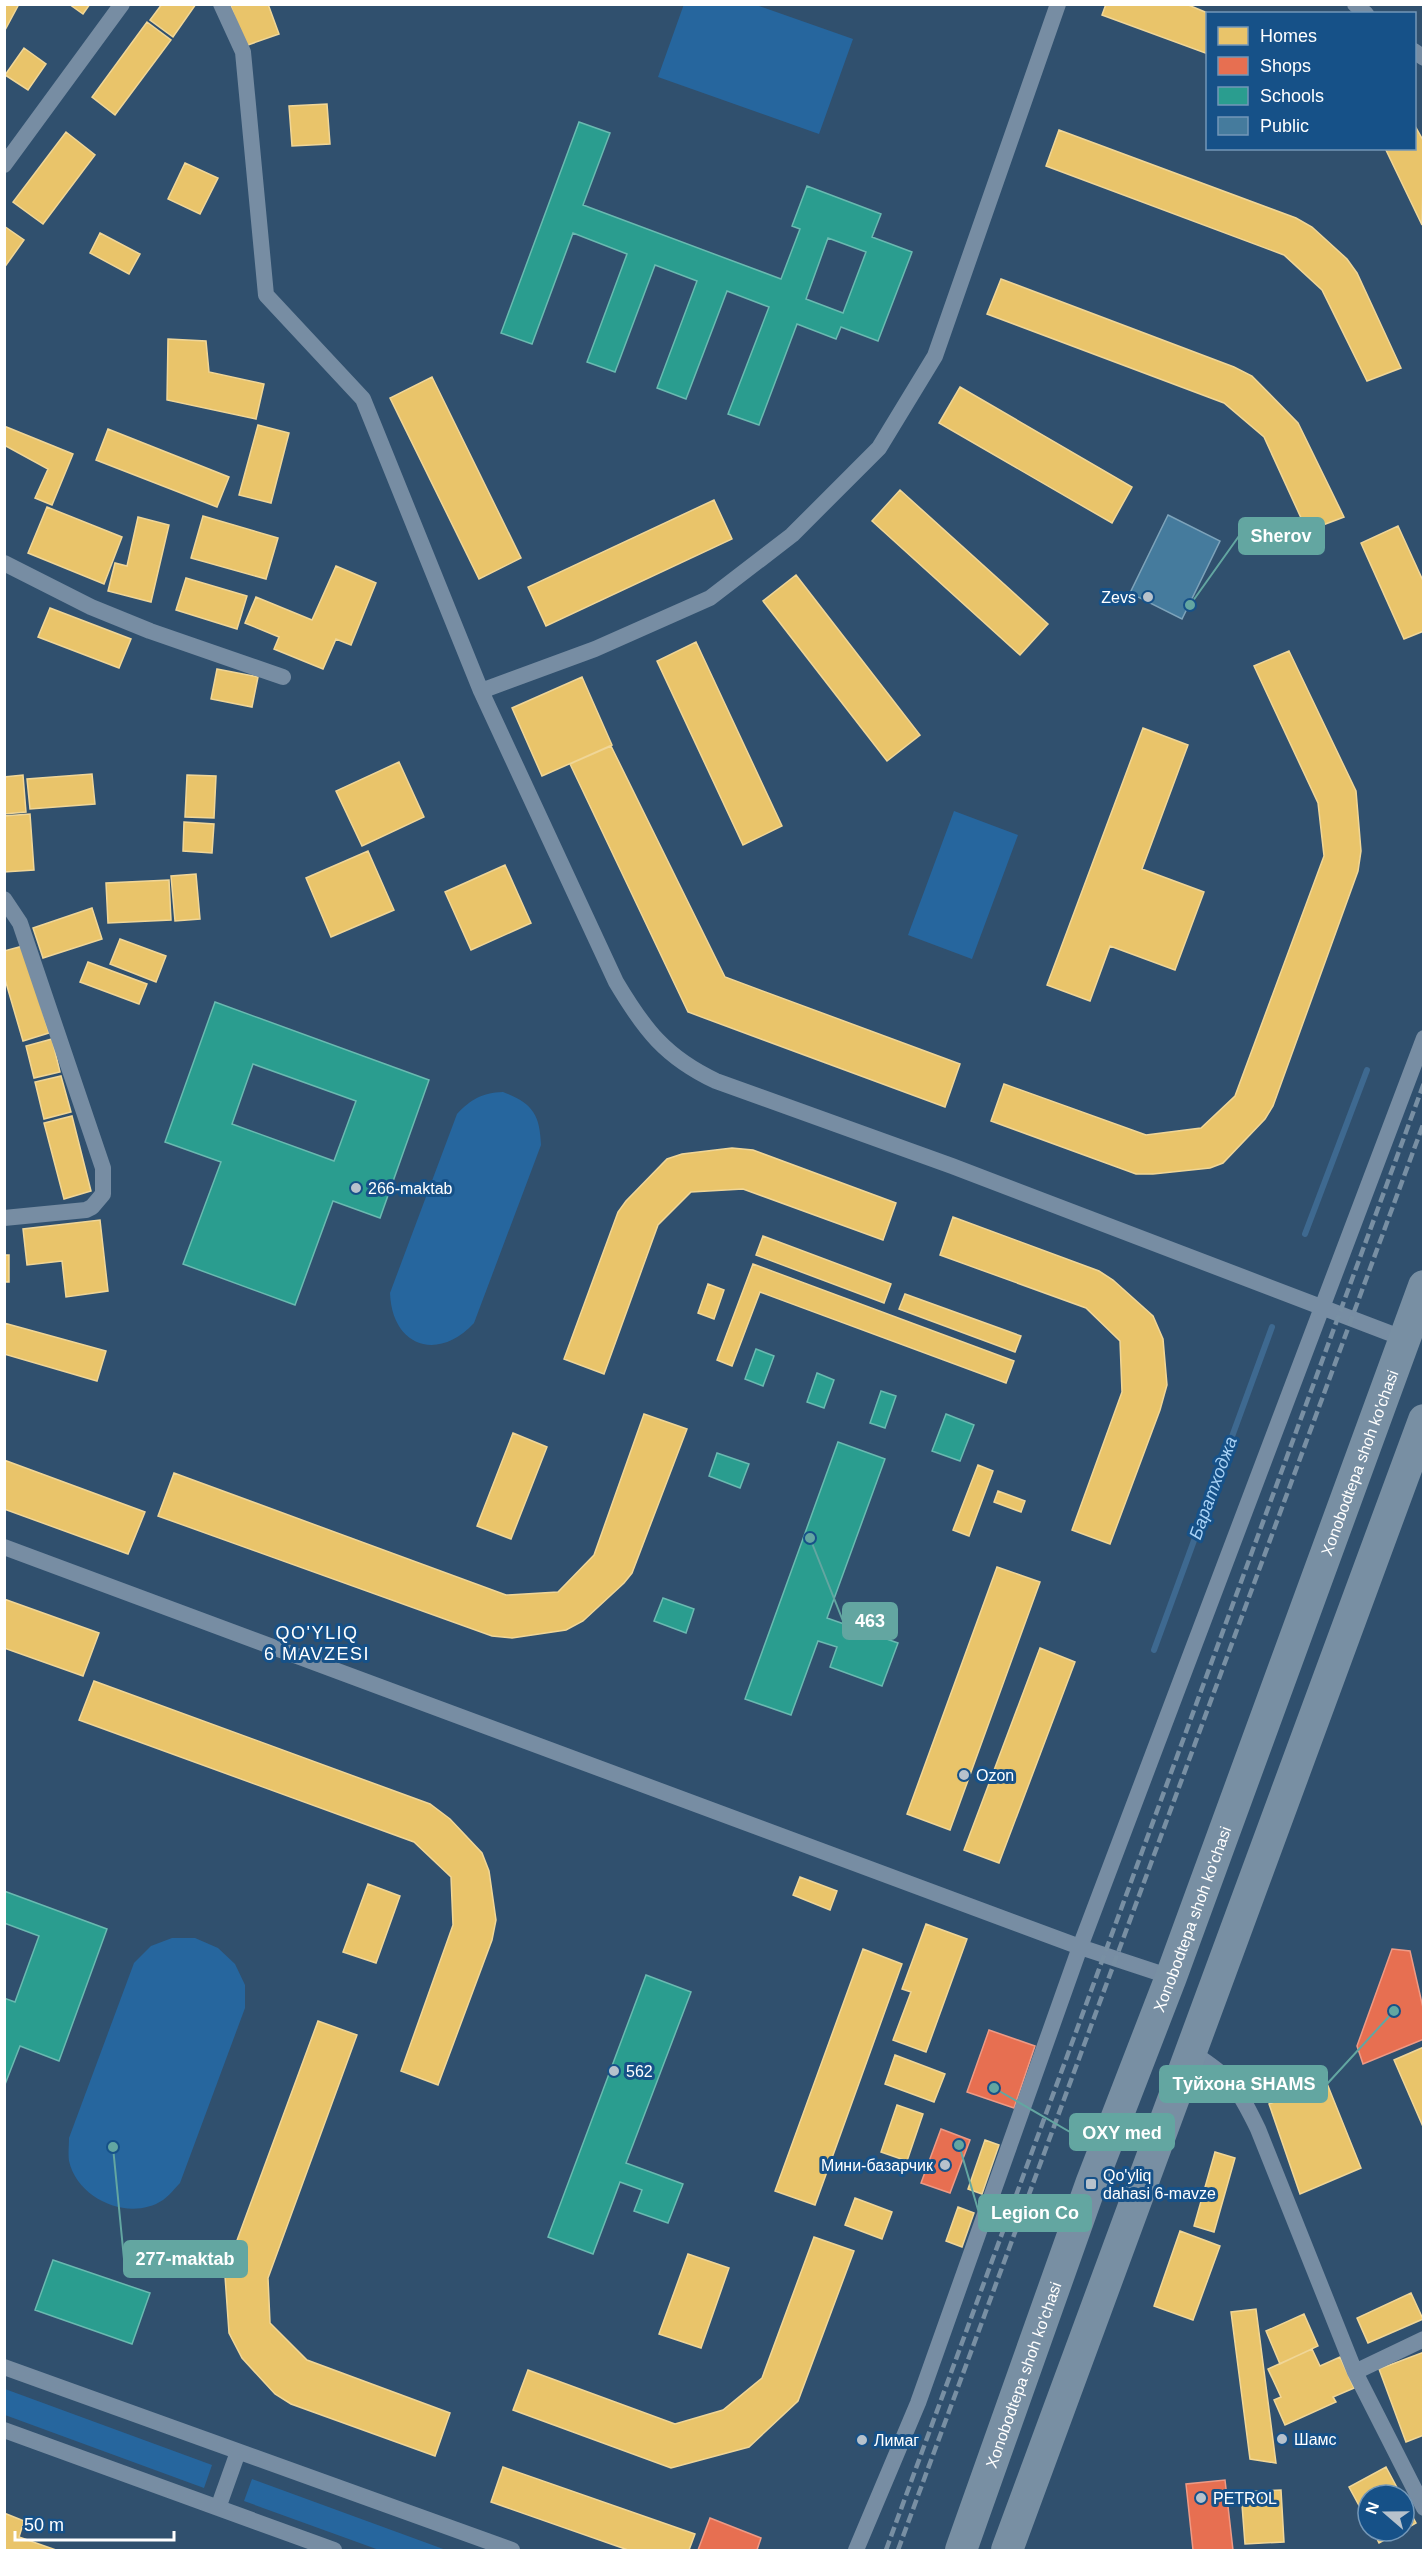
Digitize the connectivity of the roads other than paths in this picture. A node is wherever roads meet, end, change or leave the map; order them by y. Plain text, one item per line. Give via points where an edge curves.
1 (122, 4) edge
2 (221, 4) edge
3 (1058, 4) edge
4 (4, 165) edge
5 (4, 563) edge
6 (283, 677) dead end
7 (481, 691) junction
8 (4, 899) edge
9 (1424, 1038) edge
10 (4, 1218) edge
11 (1424, 1286) edge
12 (1322, 1308) junction
13 (1405, 1339) junction
14 (1424, 1420) edge
15 (4, 1547) edge
16 (1232, 1808) junction
17 (1275, 1823) junction
18 (1080, 1947) junction
19 (1171, 1977) junction
20 (1191, 2052) junction
21 (1424, 2339) edge
22 (4, 2367) edge
23 (1355, 2372) junction
24 (4, 2430) edge
25 (238, 2452) junction
26 (218, 2508) junction
27 (1424, 2508) edge
28 (334, 2550) edge
29 (512, 2550) edge
30 (856, 2550) edge
31 (962, 2550) edge
32 (1007, 2550) edge

1 - 4 street
2 - 7 street via 243,52 266,295 363,399
3 - 7 street via 935,356 879,448 792,535 710,598 595,649
5 - 6 street via 100,611
7 - 12 street via 616,982 644,1027 684,1064 716,1081 952,1166
8 - 10 street via 20,923 105,1183 98,1202 86,1210
9 - 12 street
11 - 13 highway, Xonobodtepa shoh ko'chasi
12 - 13 street
12 - 18 street
13 - 16 highway, Xonobodtepa shoh ko'chasi
14 - 17 highway
15 - 18 street
16 - 17 highway
16 - 19 highway, Xonobodtepa shoh ko'chasi
17 - 20 highway
18 - 19 street
18 - 30 street via 918,2403
19 - 31 highway, Xonobodtepa shoh ko'chasi via 1091,2184
20 - 23 street via 1232,2082 1258,2128
20 - 32 highway
21 - 23 street
22 - 25 street
23 - 27 street
24 - 26 street
25 - 26 street
25 - 29 street
26 - 28 street

